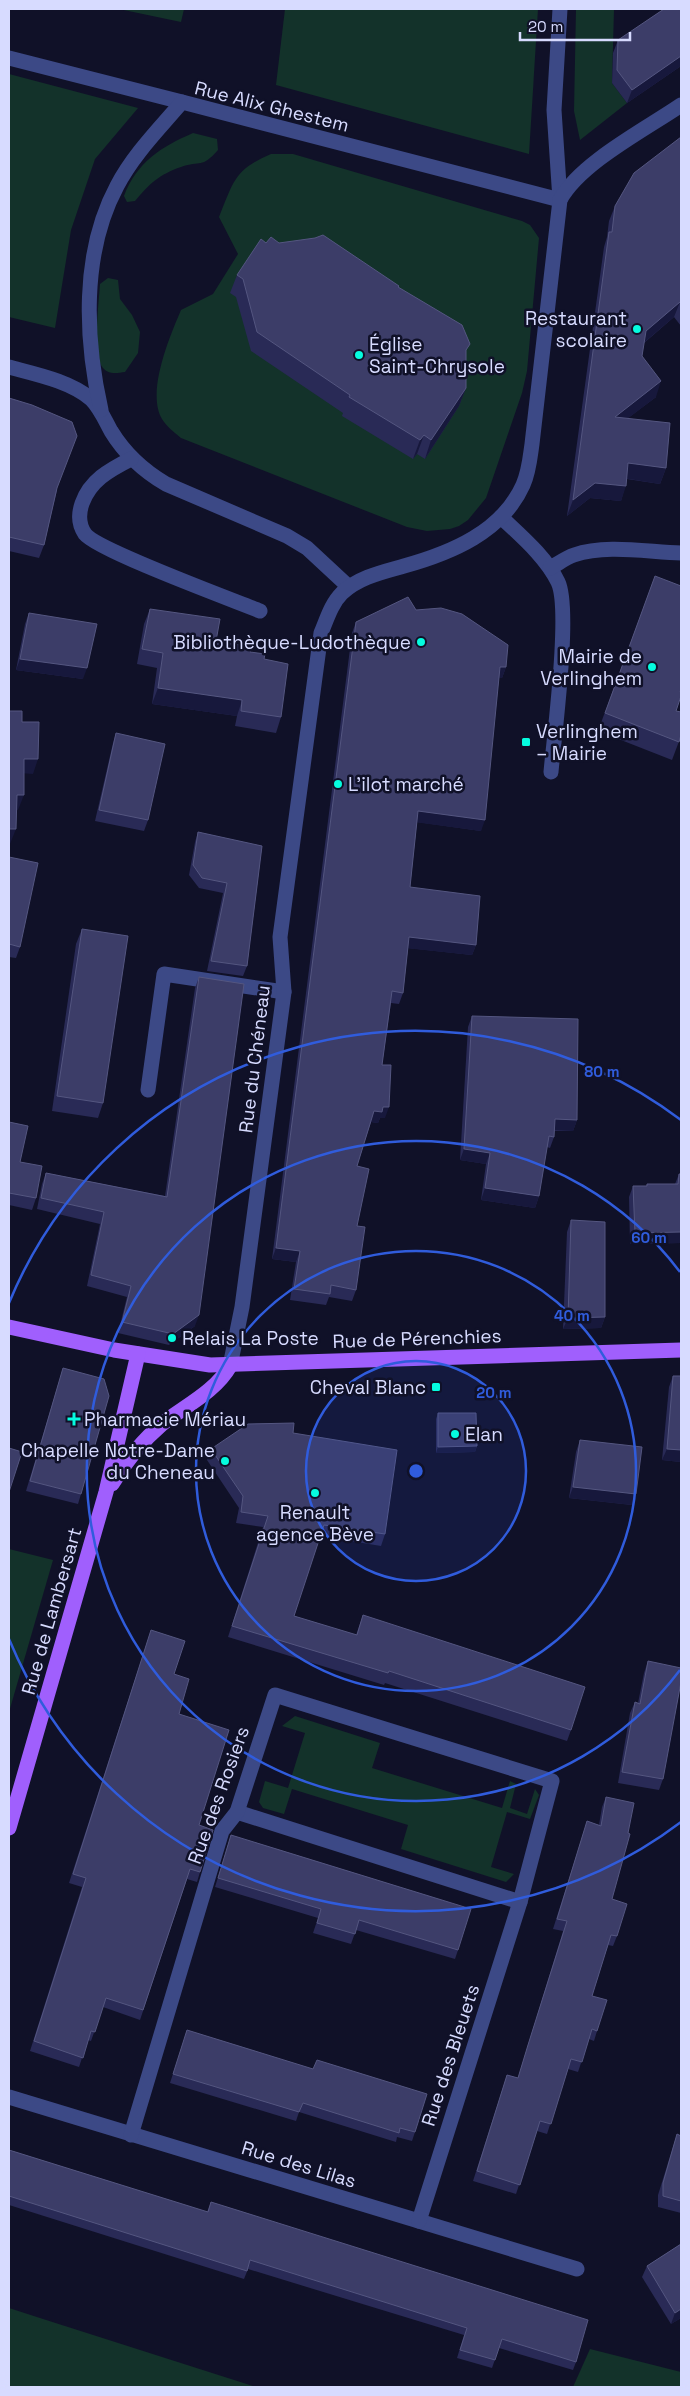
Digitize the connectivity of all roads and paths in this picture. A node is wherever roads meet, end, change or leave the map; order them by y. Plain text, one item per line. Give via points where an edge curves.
1 (560, 9) edge
2 (9, 58) edge
3 (182, 102) junction
4 (681, 105) edge
5 (560, 200) junction
6 (9, 367) edge
7 (101, 410) junction
8 (131, 459) junction
9 (501, 517) junction
10 (681, 554) edge
11 (550, 568) junction
12 (349, 587) junction
13 (260, 611) dead end
14 (550, 772) dead end
15 (284, 992) junction
16 (148, 1090) dead end
17 (9, 1327) edge
18 (681, 1350) edge
19 (138, 1354) junction
20 (230, 1366) junction
21 (106, 1492) junction
22 (237, 1812) junction
23 (9, 1828) edge
24 (520, 1902) junction
25 (9, 2098) edge
26 (131, 2134) junction
27 (419, 2221) junction
28 (577, 2269) dead end

1 - 5 street via 554,110
2 - 3 street
3 - 5 street, Rue Alix Ghestem
3 - 7 street, Rue Alix Ghestem via 134,158 116,187 94,254 89,334
4 - 5 street via 589,169 565,190
5 - 9 street via 529,466 524,484
6 - 7 street via 76,390
7 - 8 street
8 - 12 street via 166,484 288,536 307,548
8 - 13 street via 101,477 87,492 80,508 80,522 86,535 112,551
9 - 11 street
9 - 12 street via 459,546
10 - 11 street via 589,551 572,555
11 - 14 street via 559,584 562,632
12 - 15 street, Rue du Chéneau via 330,609 321,633 280,937
15 - 16 street via 164,974
15 - 20 street, Rue du Chéneau via 242,1307
17 - 19 main road, Rue de Pérenchies
18 - 20 main road, Rue de Pérenchies
19 - 20 main road, Rue de Pérenchies via 193,1364
19 - 21 main road, Rue de Lambersart
20 - 21 main road, Rue de Lambersart via 220,1381 145,1440
21 - 23 main road, Rue de Lambersart
22 - 24 street
22 - 24 street, Rue des Rosiers via 275,1695 552,1781
22 - 26 street, Rue des Rosiers via 222,1831
24 - 27 street, Rue des Bleuets
25 - 26 street, Rue des Lilas
26 - 27 street, Rue des Lilas
27 - 28 street, Rue des Lilas

